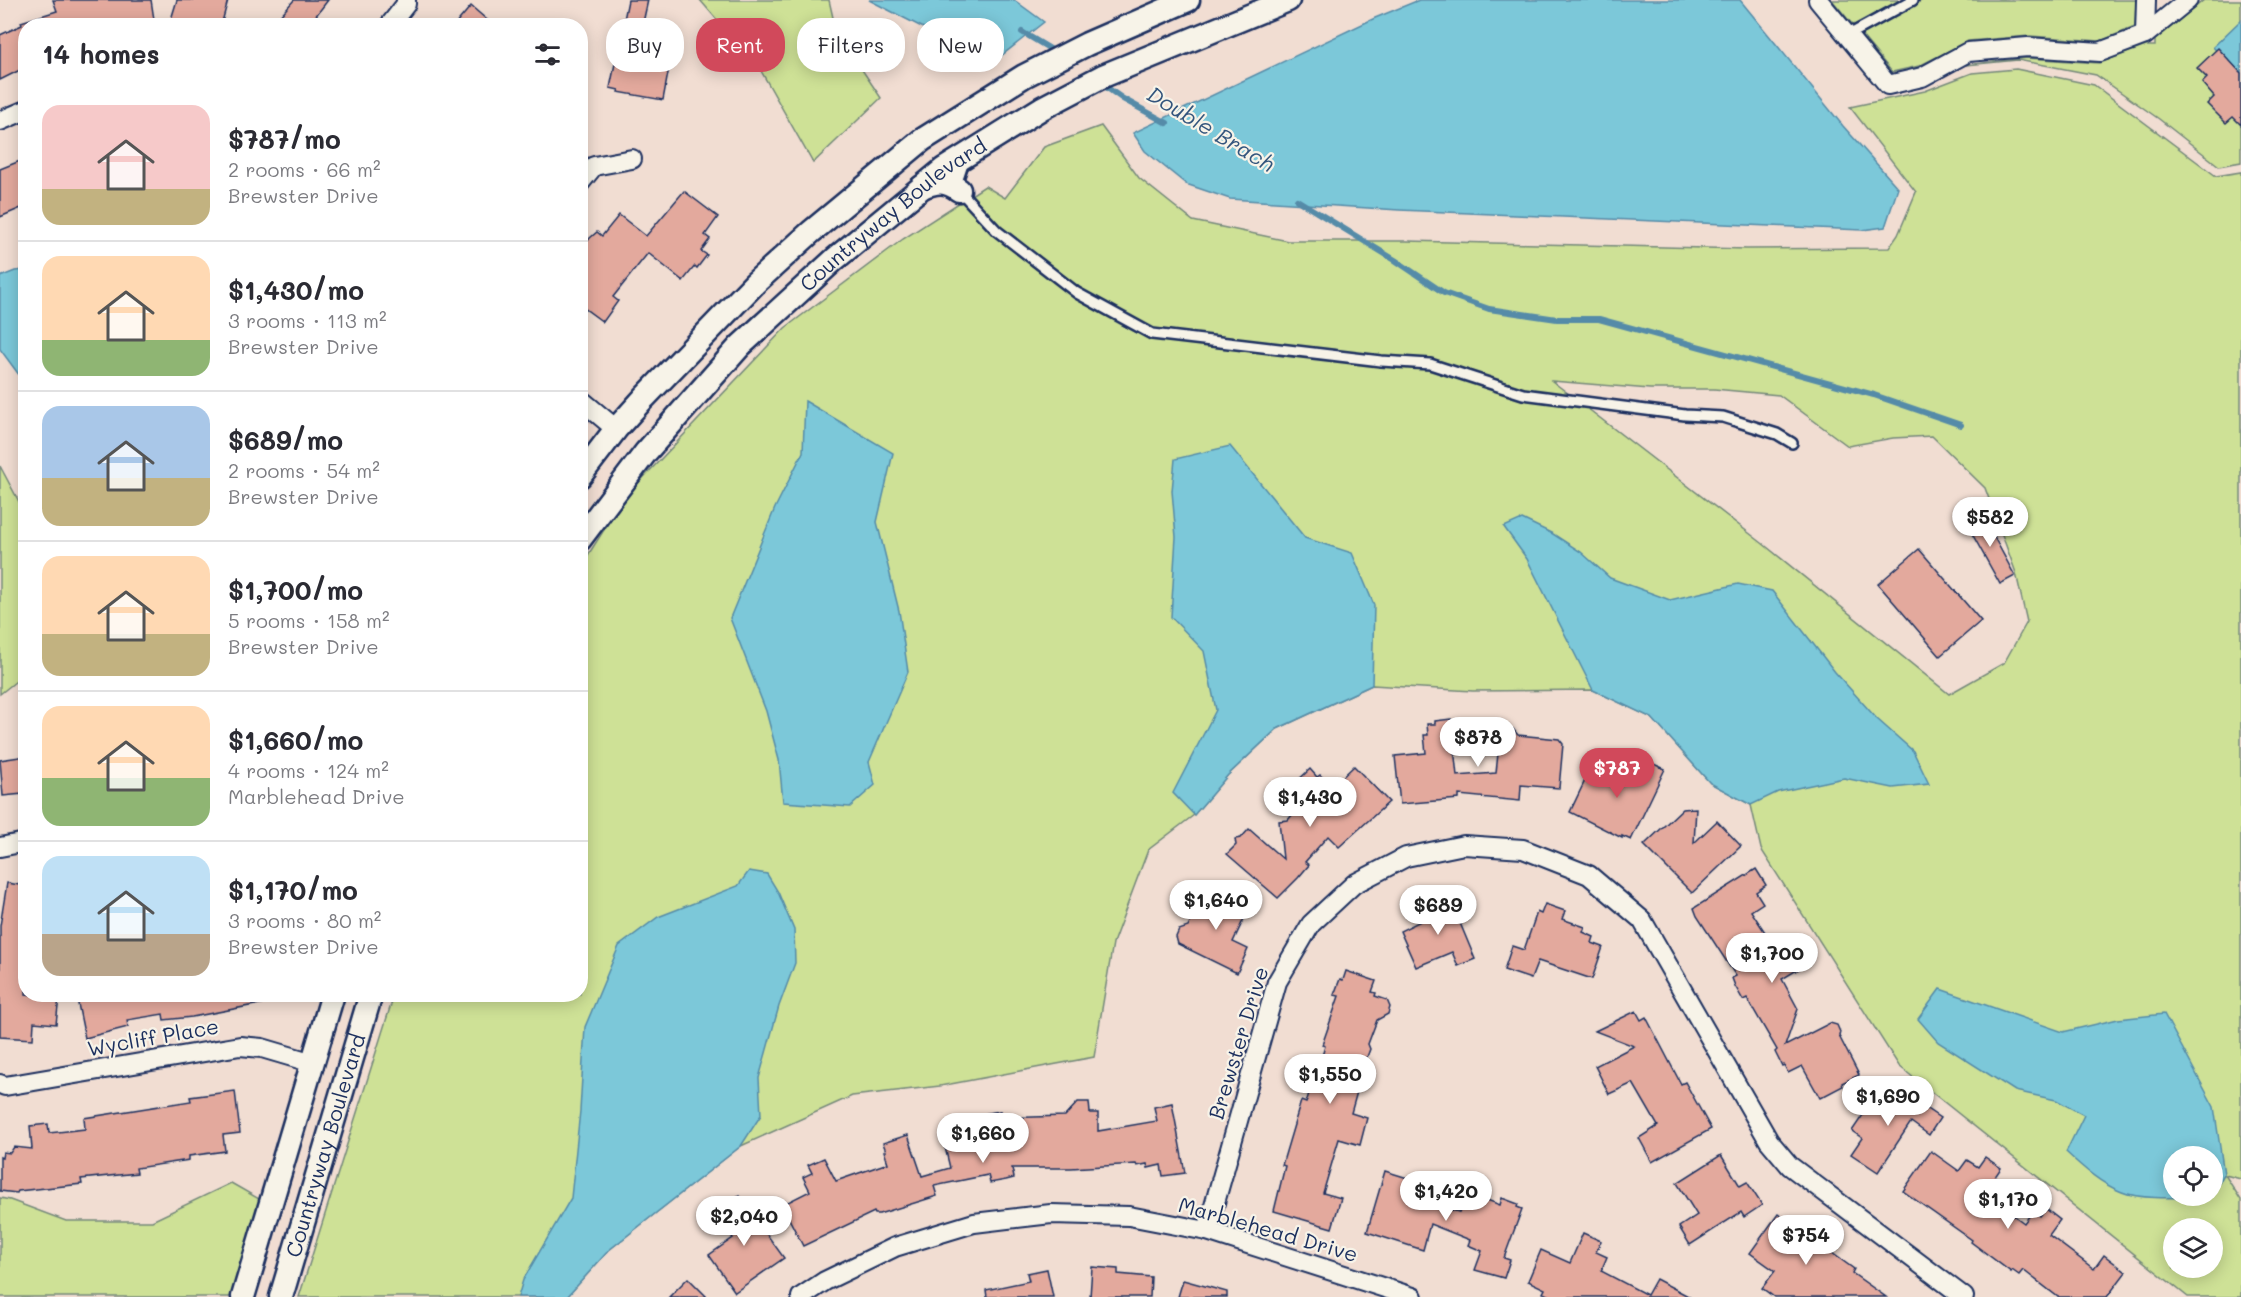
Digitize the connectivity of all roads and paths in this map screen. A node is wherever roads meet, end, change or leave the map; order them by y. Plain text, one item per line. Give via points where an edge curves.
1 (406, 0) edge
2 (1288, 0) edge
3 (1818, 0) edge
4 (1913, 0) edge
5 (2146, 0) edge
6 (2188, 0) edge
7 (1177, 2) edge
8 (395, 18) edge
9 (2145, 35) junction
10 (1847, 36) junction
11 (1188, 43) junction
12 (18, 113) edge
13 (0, 121) edge
14 (974, 151) junction
15 (632, 159) dead end
16 (588, 173) edge
17 (921, 188) junction
18 (959, 190) junction
19 (588, 406) edge
20 (616, 429) junction
21 (1792, 443) dead end
22 (646, 452) junction
23 (588, 466) edge
24 (588, 528) edge
25 (18, 844) edge
26 (0, 847) edge
27 (331, 1002) edge
28 (369, 1002) edge
29 (313, 1063) junction
30 (349, 1073) junction
31 (0, 1084) edge
32 (1207, 1231) junction
33 (243, 1297) edge
34 (281, 1297) edge
35 (801, 1297) edge
36 (1413, 1297) edge
37 (1964, 1297) edge

1 - 8 street
2 - 11 street, Countryway Boulevard
3 - 10 street
4 - 10 lane
5 - 9 street
6 - 9 street
7 - 11 street
7 - 20 street, Countryway Boulevard via 1024,76 922,140 755,283
9 - 10 street via 2100,52 2028,47 1968,52 1922,77 1888,85
11 - 14 street, Countryway Boulevard via 1103,76
12 - 13 street
14 - 17 street, Countryway Boulevard
14 - 18 lane via 959,173
15 - 16 street via 594,166
17 - 18 street via 942,181
17 - 22 street, Countryway Boulevard via 835,259 740,346
18 - 21 lane via 997,231 1077,293 1152,334 1430,364 1523,394 1723,417 1777,434
19 - 20 street
20 - 22 street
20 - 23 street, Countryway Boulevard
22 - 24 street, Countryway Boulevard
25 - 26 street
27 - 29 street, Countryway Boulevard
28 - 30 street, Countryway Boulevard
29 - 30 street
29 - 31 street, Wycliff Place via 262,1048 240,1046
29 - 33 street, Countryway Boulevard
30 - 34 street, Countryway Boulevard
32 - 35 street, Marblehead Drive via 1129,1216 1051,1214 974,1223 895,1247
32 - 36 street, Marblehead Drive
32 - 37 street, Brewster Drive via 1277,982 1311,924 1354,884 1406,857 1464,845 1523,849 1588,875 1642,921 1769,1141 1790,1166

